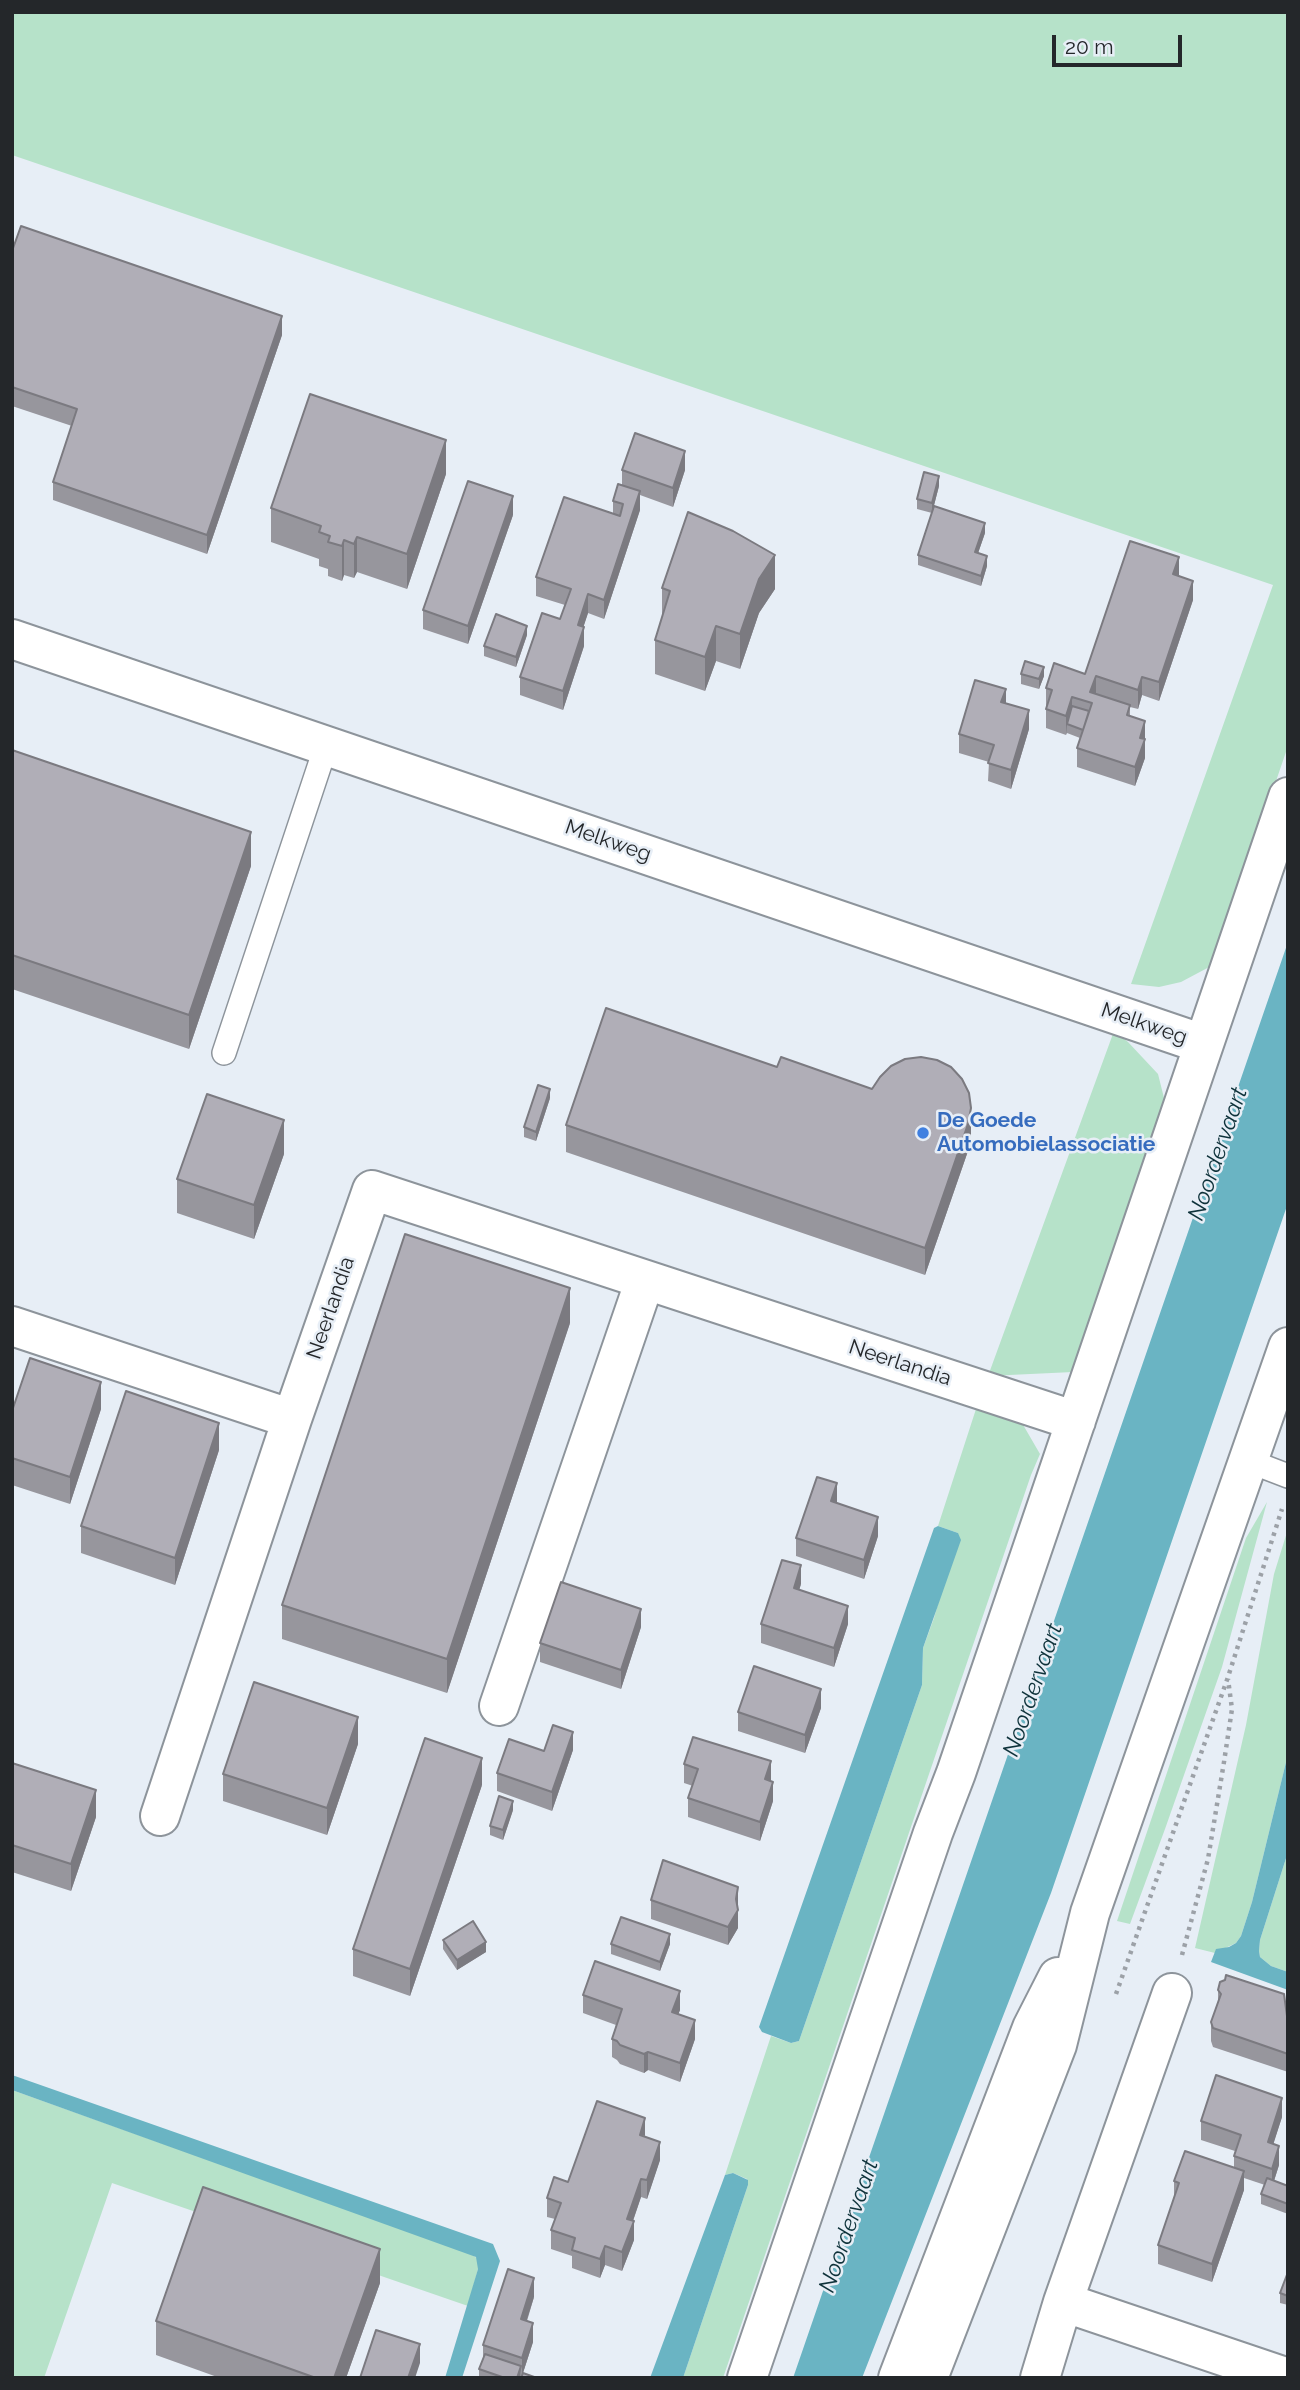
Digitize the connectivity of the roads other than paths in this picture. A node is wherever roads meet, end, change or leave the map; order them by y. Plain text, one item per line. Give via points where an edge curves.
1 (12, 639) edge
2 (327, 746) junction
3 (1288, 797) edge
4 (1203, 1044) junction
5 (224, 1053) dead end
6 (645, 1280) junction
7 (12, 1326) edge
8 (1288, 1347) edge
9 (292, 1419) junction
10 (1076, 1421) junction
11 (1249, 1461) junction
12 (1288, 1476) edge
13 (499, 1706) dead end
14 (160, 1816) dead end
15 (1090, 1913) junction
16 (1172, 1993) road end
17 (1063, 2302) junction
18 (747, 2378) edge
19 (898, 2378) edge
20 (928, 2378) edge
21 (1040, 2378) edge
22 (1288, 2378) edge

1 - 2 street, Melkweg
2 - 4 street, Melkweg
2 - 5 lane
3 - 4 street
4 - 10 street
6 - 9 street, Neerlandia via 372,1189
6 - 10 street, Neerlandia
6 - 13 street
7 - 9 street
8 - 11 street
9 - 14 street
10 - 18 street
11 - 12 lane
11 - 15 street
15 - 19 street via 1032,2028
15 - 20 street via 1057,2045
16 - 17 street
17 - 21 street
17 - 22 street

